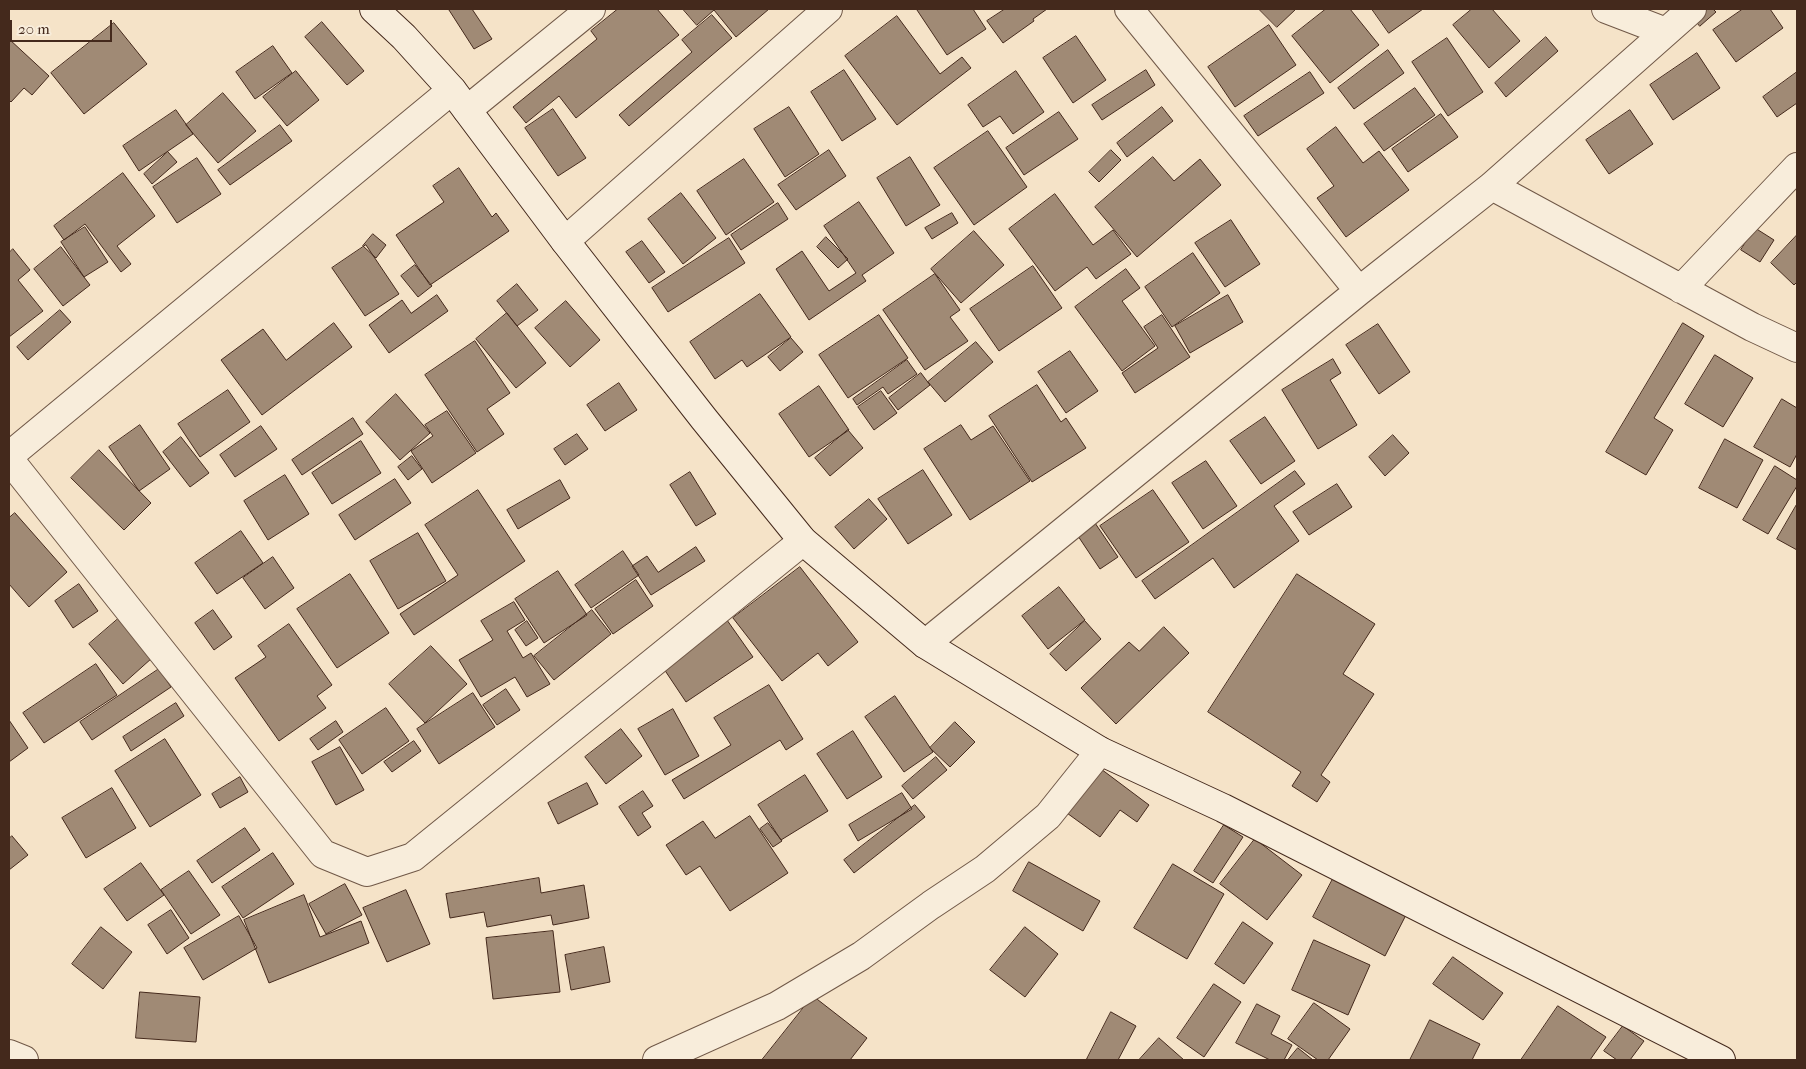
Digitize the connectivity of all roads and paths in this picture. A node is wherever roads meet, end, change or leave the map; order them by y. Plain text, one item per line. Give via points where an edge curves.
1 (374, 9) edge
2 (591, 9) edge
3 (828, 9) edge
4 (1129, 9) edge
5 (1606, 9) edge
6 (1692, 9) edge
7 (1666, 32) junction
8 (459, 100) junction
9 (1797, 167) edge
10 (1492, 186) junction
11 (565, 241) junction
12 (1681, 289) junction
13 (1359, 291) junction
14 (1797, 348) edge
15 (9, 458) edge
16 (803, 541) junction
17 (925, 644) junction
18 (1100, 751) junction
19 (9, 1054) edge
20 (24, 1060) edge
21 (658, 1060) edge
22 (1721, 1060) edge

1 - 8 street via 404,37
2 - 8 street
3 - 11 street
4 - 13 street
5 - 7 street
6 - 7 street
7 - 10 street
8 - 11 street
8 - 15 street
9 - 12 street
10 - 12 street
10 - 13 street
11 - 16 street
12 - 14 street
13 - 17 street
15 - 16 street via 324,854 367,872 413,857
16 - 17 street
17 - 18 street
18 - 21 street via 1048,816 985,869 861,956 778,1006
18 - 22 street via 1223,808
19 - 20 street

